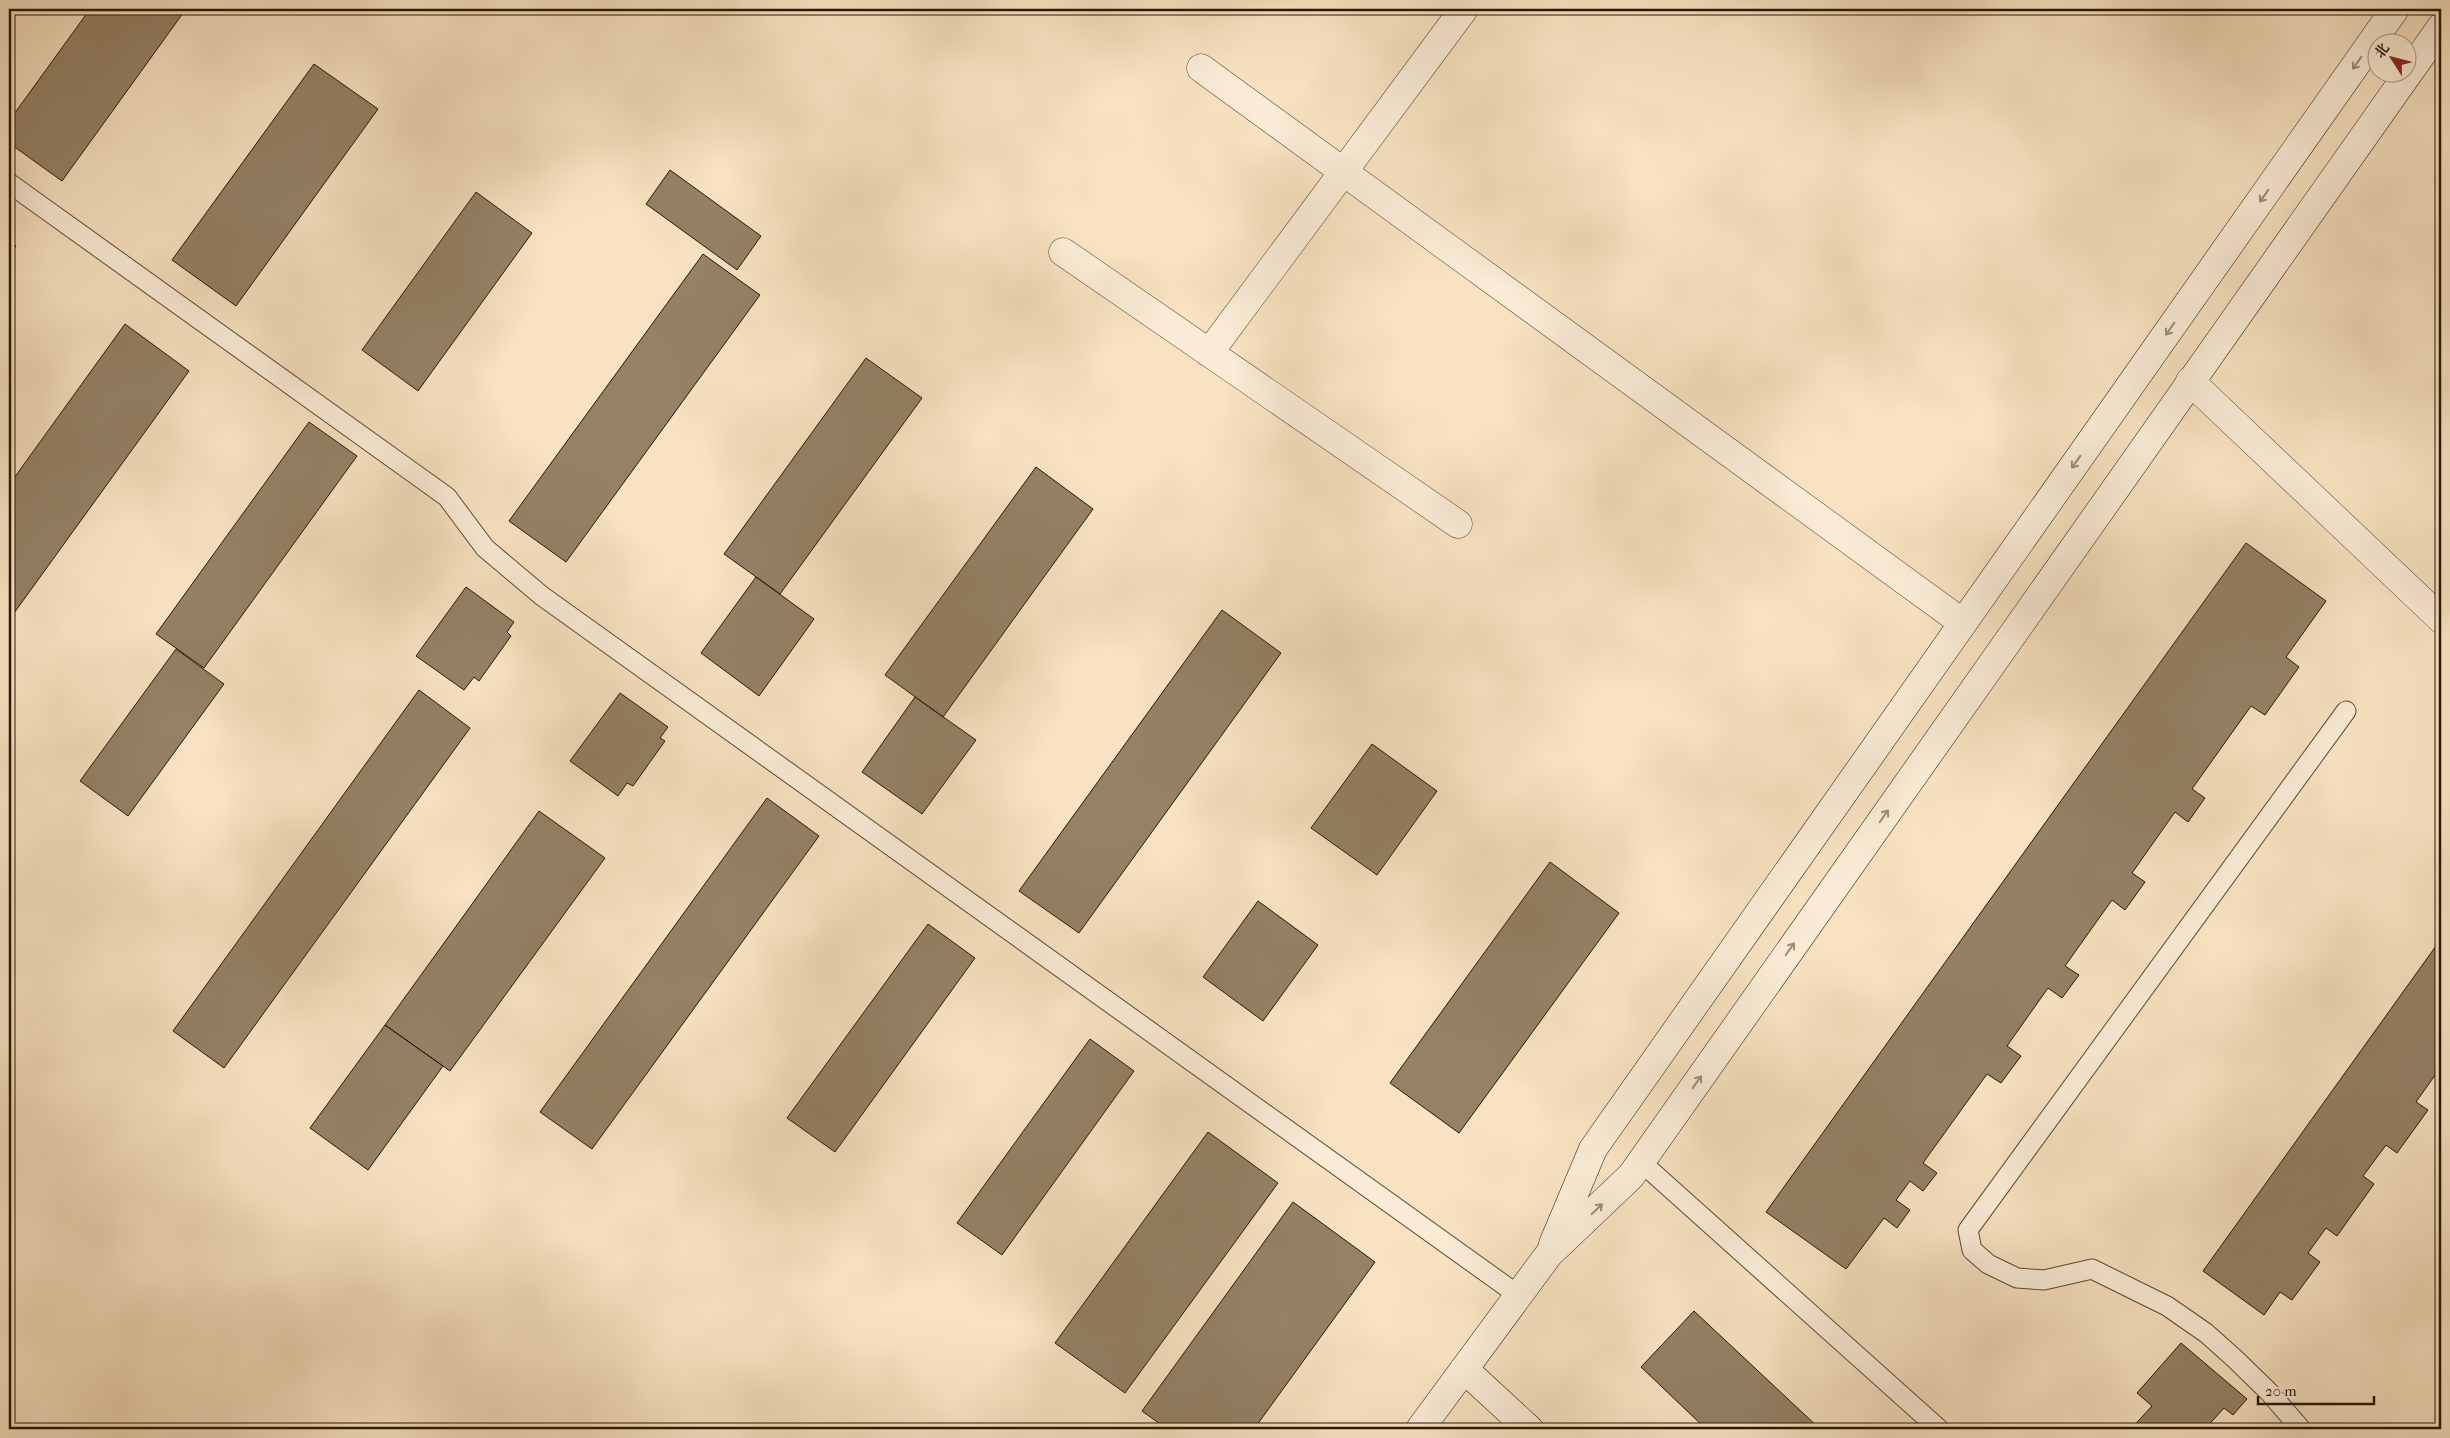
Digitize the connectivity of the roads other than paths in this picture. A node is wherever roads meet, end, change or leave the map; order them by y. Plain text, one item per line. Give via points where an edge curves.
1 (1464, 9) edge
2 (2395, 9) edge
3 (2441, 26) edge
4 (1201, 68) dead end
5 (1343, 172) junction
6 (9, 183) edge
7 (1063, 252) dead end
8 (1209, 353) junction
9 (2190, 381) junction
10 (1458, 524) dead end
11 (2441, 619) edge
12 (1963, 623) junction
13 (2346, 712) dead end
14 (1641, 1162) junction
15 (1549, 1254) junction
16 (1518, 1295) junction
17 (1464, 1369) junction
18 (1420, 1429) edge
19 (1530, 1429) edge
20 (1939, 1429) edge
21 (2301, 1429) edge

1 - 5 main road
2 -> 12 main road
3 - 9 main road
4 - 5 main road
5 - 8 main road
5 - 12 main road
6 - 16 lane via 447,497 485,548 542,596
7 - 8 main road
8 - 10 main road
9 - 11 main road
14 -> 9 main road
12 - 15 main road via 1593,1150
13 - 21 lane via 1968,1230 1972,1250 1988,1264 2017,1278 2044,1280 2092,1269 2167,1306 2206,1333 2234,1358
15 -> 14 main road via 1631,1176
14 - 20 lane
15 - 16 main road
16 - 17 main road
17 - 18 main road
17 - 19 main road

